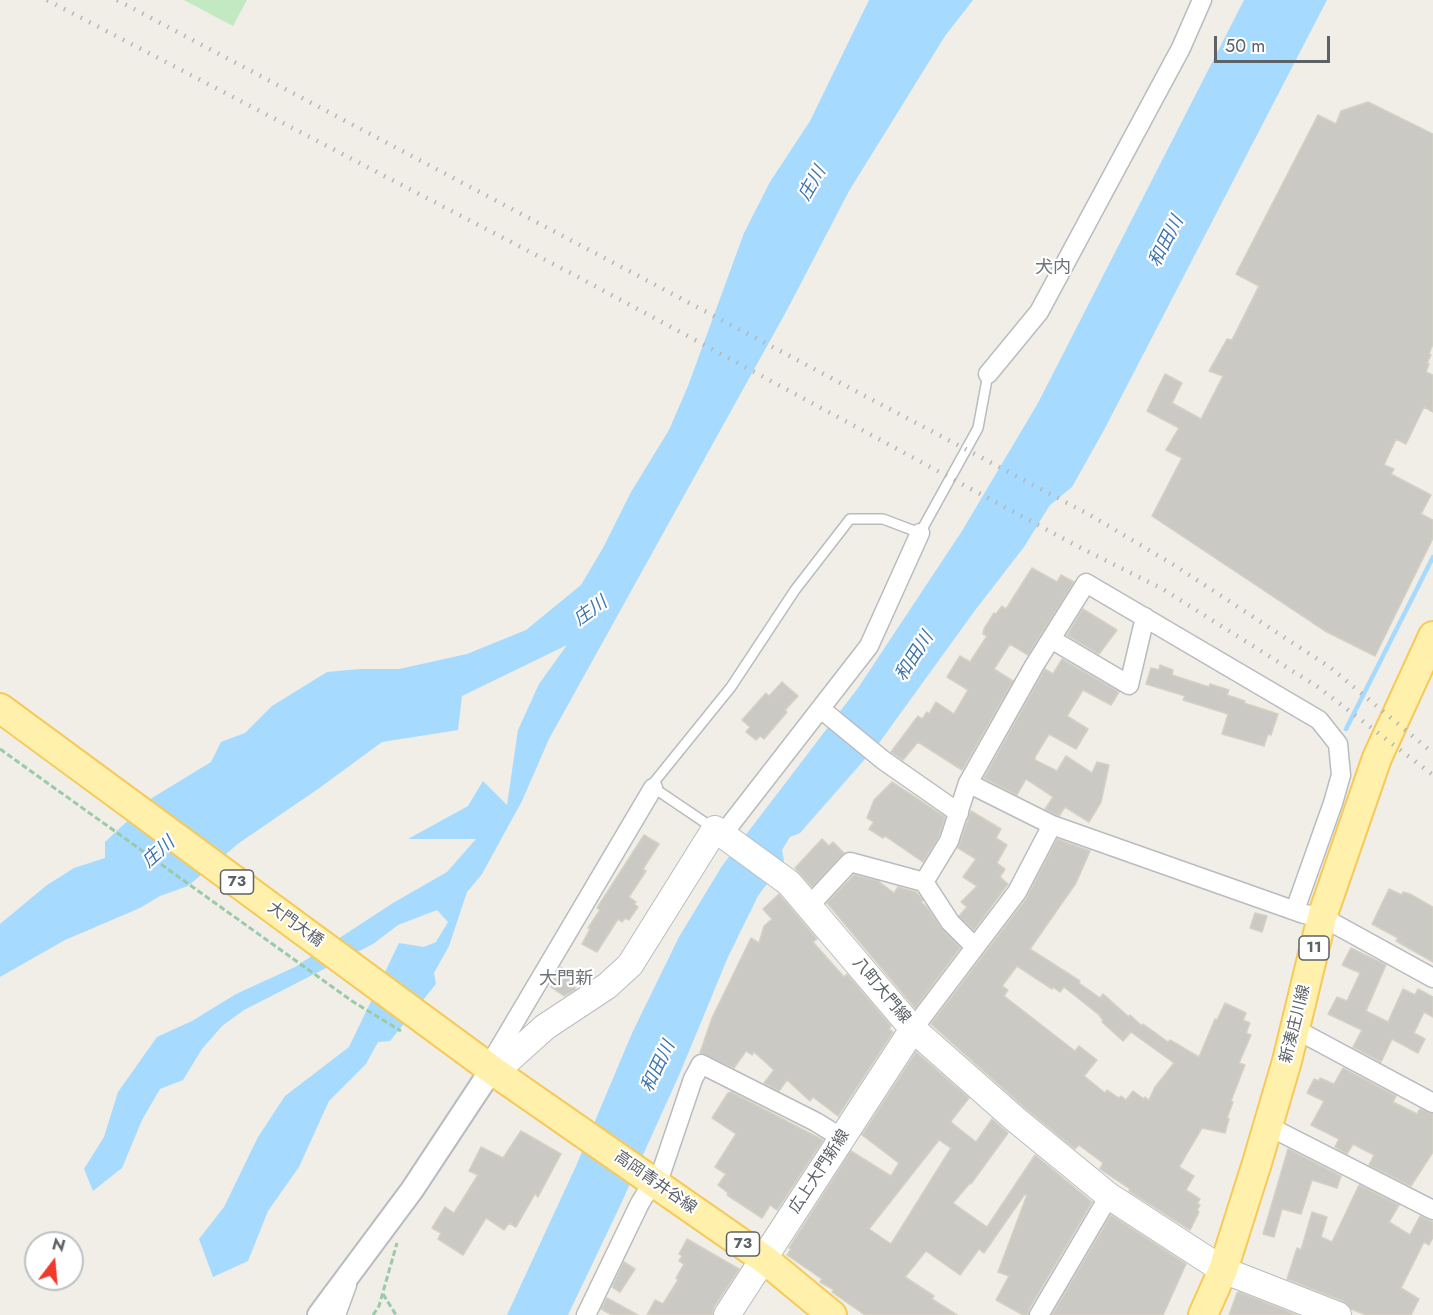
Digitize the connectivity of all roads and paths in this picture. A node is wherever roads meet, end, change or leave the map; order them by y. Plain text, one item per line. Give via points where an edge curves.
1 (1202, 0) edge
2 (988, 374) joint
3 (920, 533) junction
4 (1145, 618) junction
5 (1433, 636) edge
6 (1051, 639) junction
7 (0, 708) edge
8 (822, 713) junction
9 (0, 749) edge
10 (968, 783) junction
11 (653, 788) junction
12 (959, 813) junction
13 (1052, 825) junction
14 (719, 831) junction
15 (924, 882) junction
16 (809, 906) junction
17 (1294, 910) junction
18 (1322, 917) junction
19 (974, 946) junction
20 (1433, 978) edge
21 (913, 1029) junction
22 (1295, 1029) junction
23 (402, 1032) dead end
24 (486, 1065) junction
25 (1433, 1103) edge
26 (1268, 1126) junction
27 (842, 1138) junction
28 (653, 1182) junction
29 (1109, 1196) junction
30 (1433, 1210) edge
31 (399, 1236) dead end
32 (764, 1259) junction
33 (1223, 1270) junction
34 (350, 1275) junction
35 (383, 1294) junction
36 (319, 1315) edge
37 (336, 1315) edge
38 (373, 1315) edge
39 (396, 1315) edge
40 (586, 1315) edge
41 (726, 1315) edge
42 (832, 1315) edge
43 (1039, 1315) edge
44 (1203, 1315) edge
45 (1338, 1315) edge

1 - 2 street via 1181,48 1039,312
2 - 3 lane via 978,428
3 - 8 street via 869,646
3 - 11 lane via 883,519 850,519 795,590 731,687
4 - 6 street via 1086,583
4 - 6 street via 1129,685
4 - 17 street via 1319,720 1338,744 1341,775
5 - 18 main road, 新湊庄川線 / 11 via 1377,758
6 - 10 street
7 - 24 main road, 大門大橋 / 73
8 - 12 street
8 - 14 street
9 - 23 path via 352,1001
10 - 12 street
10 - 13 street
11 - 14 lane
11 - 24 street
12 - 15 street via 949,841
13 - 17 street
13 - 19 street via 1017,891
14 - 16 main road, 八町大門線 via 789,883
14 - 24 main road via 630,965 607,986
15 - 16 street via 850,862
15 - 19 street via 950,922
16 - 21 main road, 八町大門線
17 - 18 street
18 - 20 street
18 - 22 main road, 新湊庄川線 / 11
19 - 21 street
21 - 27 main road, 広上大門新線
21 - 29 main road, 八町大門線
22 - 25 street
22 - 26 main road, 新湊庄川線 / 11
24 - 28 main road, 高岡青井谷線 / 73
24 - 34 street via 484,1081
26 - 30 street
26 - 33 main road, 新湊庄川線 / 11
27 - 28 street via 701,1064
27 - 32 main road, 広上大門新線
28 - 32 main road, 高岡青井谷線 / 73
28 - 40 street
29 - 33 main road, 八町大門線
29 - 43 street
31 - 35 path
32 - 41 main road, 広上大門新線
32 - 42 main road, 高岡青井谷線 / 73
33 - 44 main road, 新湊庄川線 / 11
33 - 45 main road, 八町大門線
34 - 36 street
34 - 37 street
35 - 38 path
35 - 39 path

